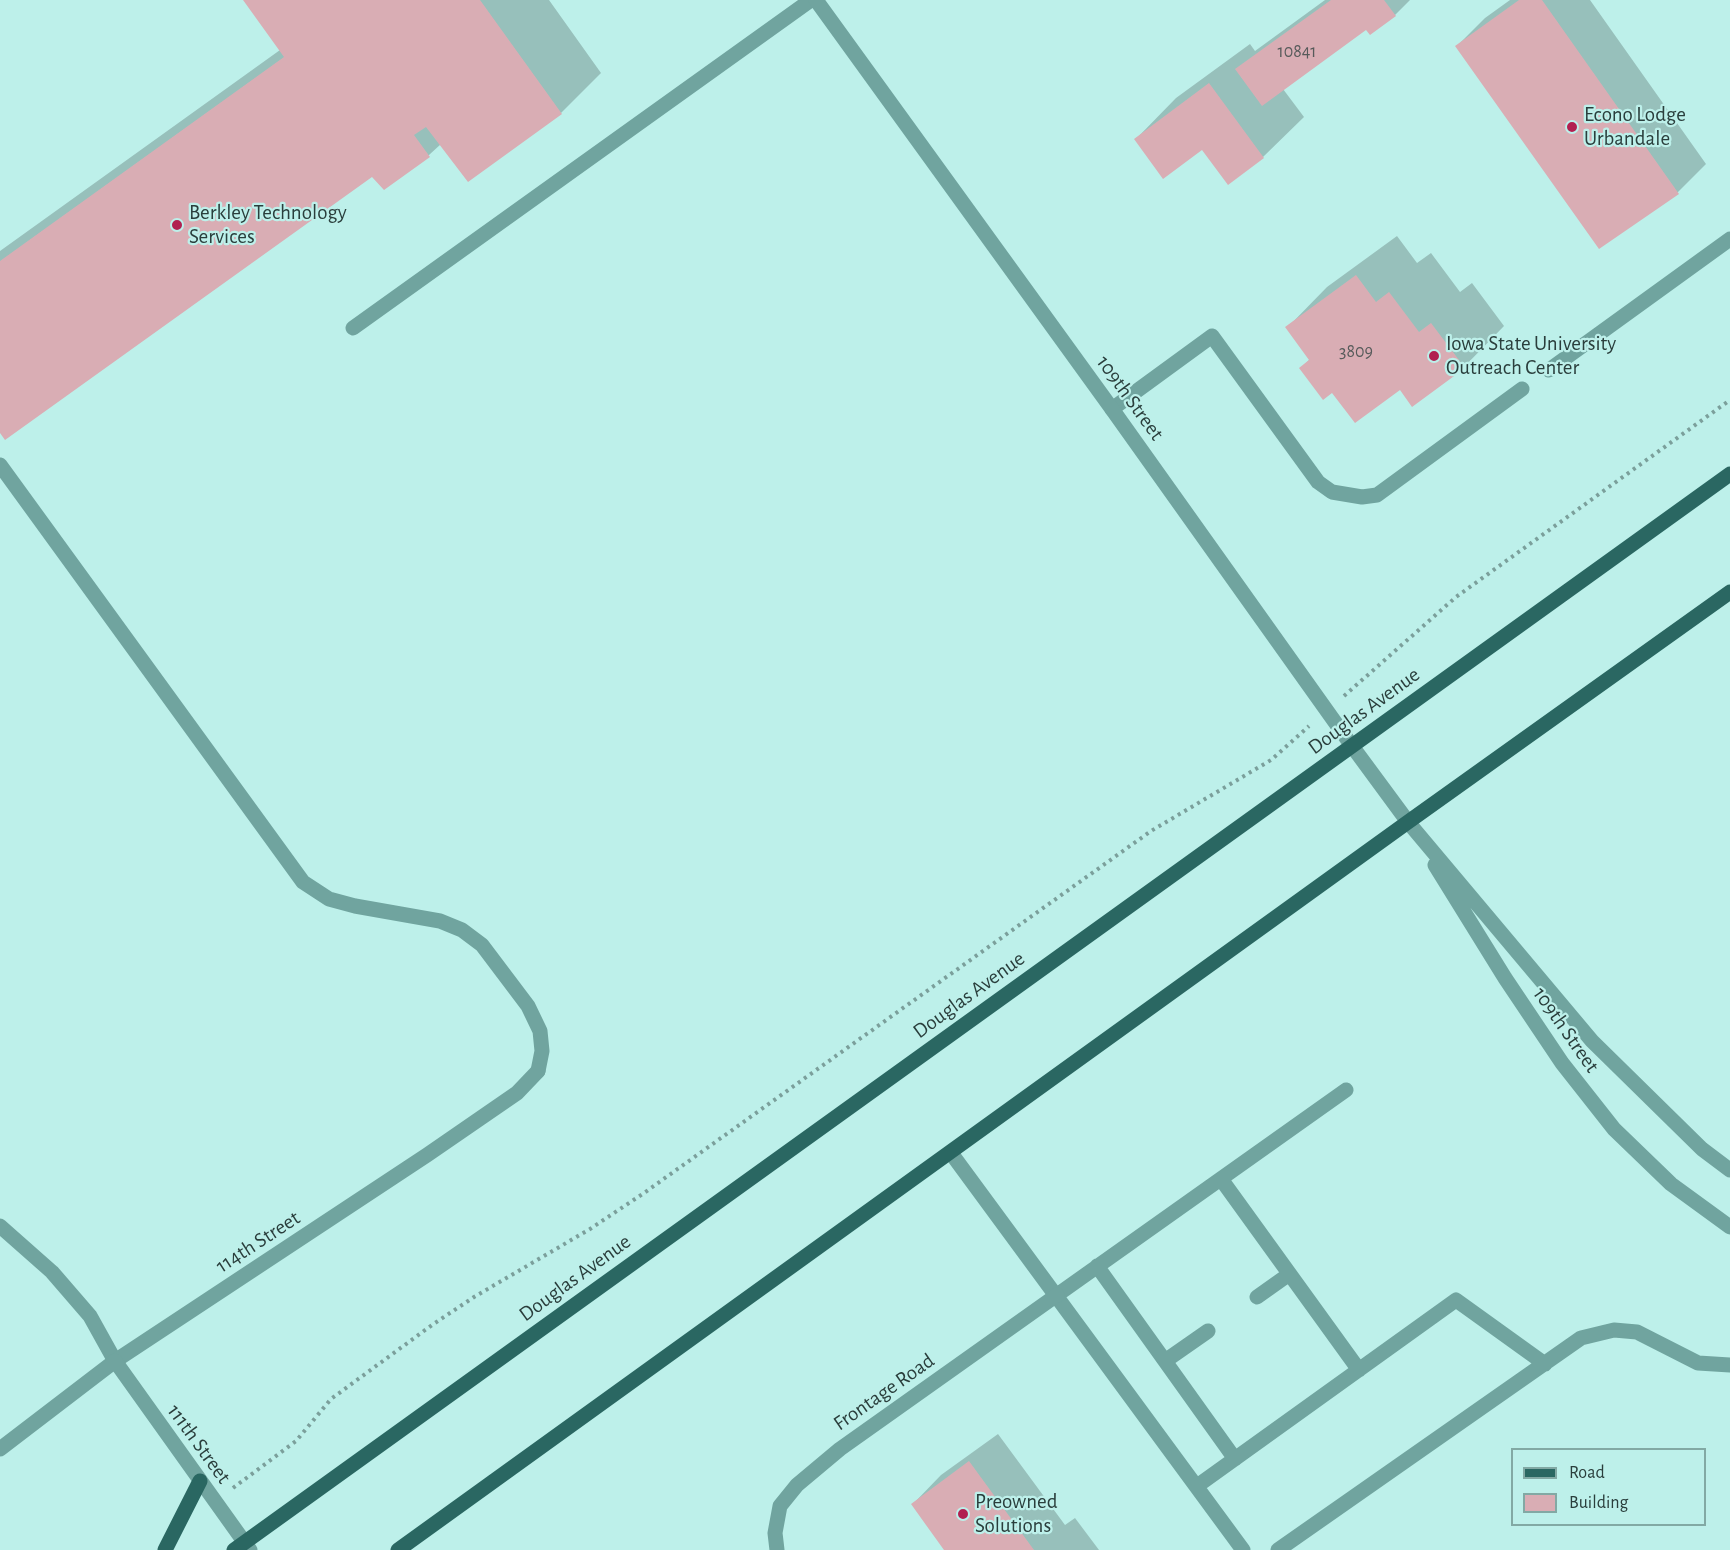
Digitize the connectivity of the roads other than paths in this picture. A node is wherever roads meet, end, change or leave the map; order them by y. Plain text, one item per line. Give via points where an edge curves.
1 (812, 0) edge
2 (816, 0) edge
3 (1730, 239) edge
4 (353, 328) dead end
5 (1549, 370) dead end
6 (1522, 389) dead end
7 (1112, 409) junction
8 (0, 465) edge
9 (1730, 474) edge
10 (1730, 592) edge
11 (1352, 746) junction
12 (1408, 822) junction
13 (1346, 1090) dead end
14 (951, 1153) junction
15 (1730, 1170) edge
16 (1221, 1179) junction
17 (0, 1226) edge
18 (1730, 1227) edge
19 (1097, 1266) junction
20 (1288, 1275) junction
21 (1057, 1295) junction
22 (1257, 1297) dead end
23 (1209, 1331) dead end
24 (115, 1361) junction
25 (1166, 1361) junction
26 (1545, 1364) junction
27 (1730, 1365) edge
28 (1359, 1370) junction
29 (0, 1449) edge
30 (1235, 1459) junction
31 (200, 1480) junction
32 (1197, 1486) junction
33 (243, 1547) edge
34 (165, 1550) edge
35 (398, 1550) edge
36 (777, 1550) edge
37 (1243, 1550) edge
38 (1278, 1550) edge

1 - 4 street
2 - 7 street, 109th Street
3 - 5 street
6 - 7 street via 1377,495 1362,497 1332,492 1318,482 1212,336
7 - 11 street, 109th Street
8 - 24 street, 114th Street via 303,882 329,899 440,921 462,930 482,945 528,1006 540,1031 538,1071 517,1093
9 - 11 main road, Douglas Avenue
10 - 12 main road
11 - 12 street, 109th Street
11 - 33 main road, Douglas Avenue
12 - 14 main road
12 - 15 street, 109th Street via 1592,1041 1702,1149
12 - 18 street, 109th Street via 1505,978 1591,1101 1671,1185
13 - 16 street, Frontage Road
14 - 21 street
14 - 35 main road
16 - 19 street, Frontage Road
16 - 20 street
17 - 24 street, 111th Street via 52,1272 90,1316
19 - 21 street, Frontage Road
19 - 25 street
20 - 22 street
20 - 28 street
21 - 32 street
21 - 36 street, Frontage Road via 840,1449 797,1485 780,1506 775,1533
23 - 25 street
24 - 29 street, 114th Street
24 - 31 street, 111th Street
25 - 30 street
26 - 27 street via 1581,1338 1614,1330 1637,1332 1698,1363
26 - 28 street via 1456,1300
26 - 38 street
28 - 30 street
30 - 32 street
31 - 33 street, 111th Street
31 - 34 main road
32 - 37 street

